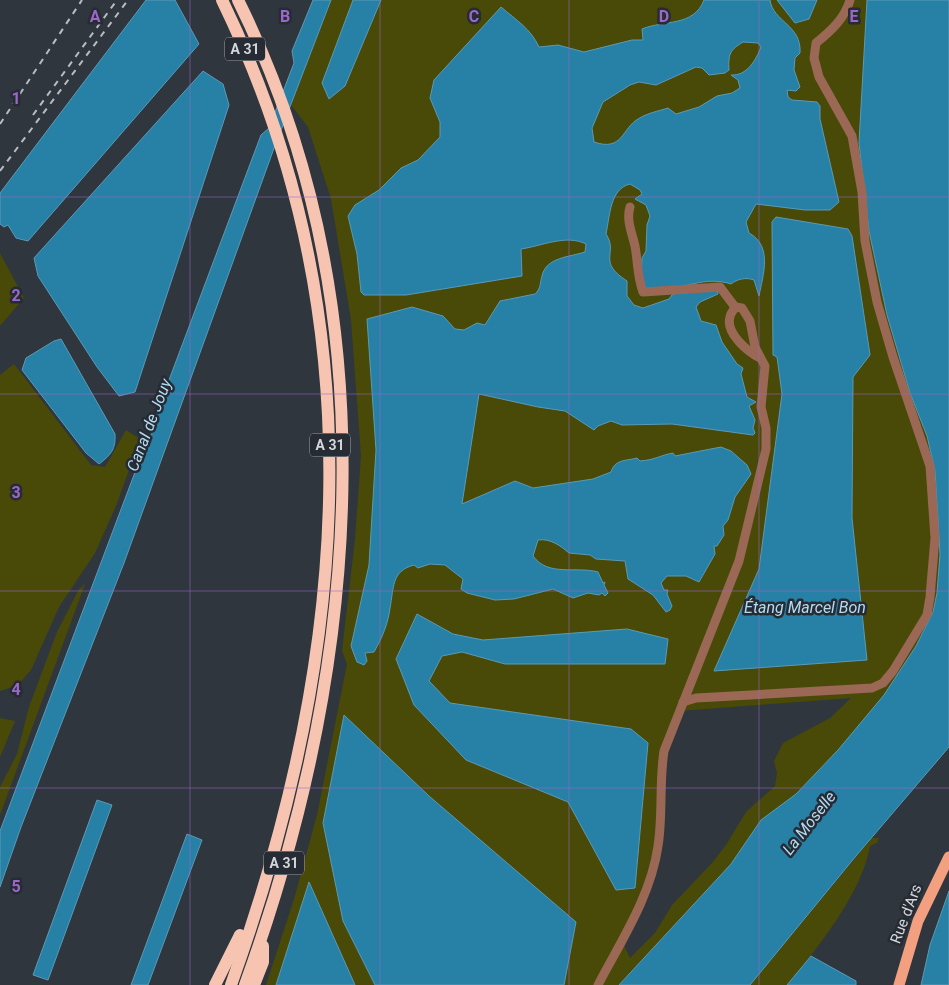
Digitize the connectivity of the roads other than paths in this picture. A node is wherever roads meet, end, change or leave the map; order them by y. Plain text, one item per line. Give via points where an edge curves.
1 (222, 0) edge
2 (238, 0) edge
3 (850, 0) edge
4 (630, 207) dead end
5 (736, 307) junction
6 (760, 358) junction
7 (683, 702) junction
8 (276, 841) junction
9 (949, 857) edge
10 (263, 934) junction
11 (215, 985) edge
12 (231, 985) edge
13 (245, 985) edge
14 (254, 985) edge
15 (598, 985) edge
16 (899, 985) edge

1 - 8 highway, A 31 via 265,98 285,154 307,241 322,327 329,407 328,540 317,640 300,738
2 - 10 highway, A 31 via 273,80 296,146 320,238 337,342 344,443 338,583 320,705 298,811
3 - 7 street via 847,11 816,43 814,58 819,77 852,136 862,192 865,241 877,302 930,466 935,538 927,615 883,683 872,688 696,698
4 - 5 street via 628,213 637,277 643,292 720,287
5 - 6 street via 742,308 750,321
5 - 6 street via 729,325 743,346
6 - 7 street via 765,366 760,407 766,428 766,449 739,561
7 - 15 street via 664,751 660,774 659,845 650,882
8 - 11 highway via 236,946
8 - 12 highway, A 31 via 249,936
9 - 16 main road, Rue d'Ars via 918,921
10 - 13 highway, A 31
10 - 14 highway via 263,962

